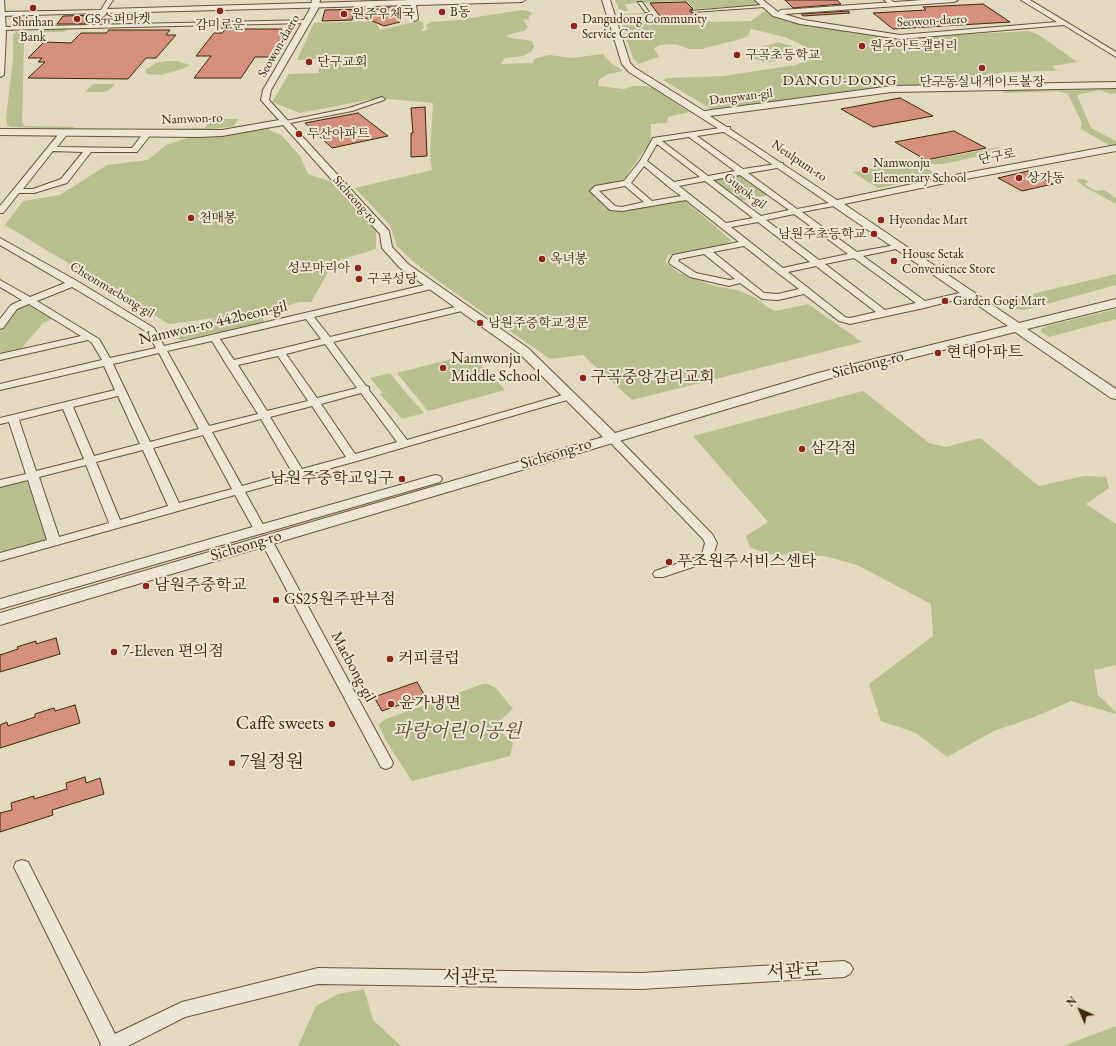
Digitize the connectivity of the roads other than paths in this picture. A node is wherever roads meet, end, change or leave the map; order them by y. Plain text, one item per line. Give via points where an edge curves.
1 (0, 0) edge
2 (110, 0) edge
3 (522, 0) edge
4 (606, 0) edge
5 (954, 0) edge
6 (1028, 1) edge
7 (218, 2) dead end
8 (413, 2) edge
9 (890, 2) edge
10 (315, 3) edge
11 (640, 3) dead end
12 (761, 3) edge
13 (215, 9) junction
14 (693, 11) dead end
15 (102, 12) junction
16 (647, 12) dead end
17 (774, 12) junction
18 (1, 14) junction
19 (415, 19) dead end
20 (308, 21) junction
21 (211, 23) junction
22 (1065, 23) junction
23 (93, 26) junction
24 (1, 29) edge
25 (1116, 55) edge
26 (0, 75) edge
27 (1116, 84) edge
28 (382, 99) dead end
29 (704, 114) junction
30 (285, 122) junction
31 (727, 129) junction
32 (0, 132) edge
33 (65, 132) junction
34 (148, 133) junction
35 (691, 135) junction
36 (656, 140) junction
37 (1116, 148) edge
38 (52, 149) junction
39 (89, 150) junction
40 (643, 162) junction
41 (780, 165) junction
42 (741, 172) junction
43 (707, 178) junction
44 (627, 183) junction
45 (672, 185) junction
46 (16, 191) junction
47 (688, 197) junction
48 (836, 203) junction
49 (651, 204) junction
50 (0, 211) edge
51 (796, 212) junction
52 (761, 219) junction
53 (726, 226) junction
54 (0, 241) edge
55 (745, 243) junction
56 (898, 246) junction
57 (706, 251) junction
58 (855, 255) junction
59 (819, 263) junction
60 (781, 271) junction
61 (741, 280) junction
62 (0, 283) edge
63 (74, 283) junction
64 (432, 286) junction
65 (804, 291) junction
66 (968, 294) junction
67 (1116, 296) edge
68 (30, 301) junction
69 (1116, 303) edge
70 (924, 305) junction
71 (463, 308) junction
72 (884, 314) junction
73 (308, 315) junction
74 (1013, 325) junction
75 (0, 326) edge
76 (89, 337) junction
77 (214, 338) junction
78 (327, 342) junction
79 (162, 350) junction
80 (281, 353) junction
81 (0, 357) edge
82 (108, 363) junction
83 (231, 364) junction
84 (0, 387) edge
85 (365, 389) junction
86 (121, 392) junction
87 (1116, 395) edge
88 (570, 396) junction
89 (315, 402) junction
90 (67, 405) junction
91 (264, 415) junction
92 (13, 418) junction
93 (0, 420) edge
94 (206, 431) junction
95 (607, 434) junction
96 (404, 444) junction
97 (146, 446) junction
98 (353, 458) junction
99 (90, 461) junction
100 (298, 474) junction
101 (32, 476) junction
102 (0, 484) edge
103 (238, 490) junction
104 (175, 508) junction
105 (116, 524) junction
106 (263, 535) junction
107 (54, 541) junction
108 (0, 557) edge
109 (659, 574) dead end
110 (0, 604) edge
111 (0, 619) edge
112 (386, 763) dead end
113 (22, 867) dead end
114 (844, 969) dead end
115 (110, 1046) edge

1 - 18 street
2 - 15 street
3 - 8 street
4 - 29 street, Neulpum-ro via 626,64
5 - 9 street
6 - 22 street
7 - 13 street
8 - 10 street
8 - 19 street
9 - 17 street
10 - 13 street
10 - 20 street, Seowon-daero
11 - 16 street
12 - 14 street
12 - 17 street, Seowon-daero
13 - 15 street
13 - 21 street
15 - 18 street
15 - 23 street
17 - 22 street, Seowon-daero via 803,22 900,37
18 - 24 street
20 - 21 street
20 - 30 street, Seowon-daero via 267,90 265,100
21 - 23 street
22 - 25 street
23 - 24 street
24 - 26 street
27 - 29 street, Dangwan-gil via 892,89
28 - 30 street, Namwon-ro via 350,110
29 - 31 street, Neulpum-ro
30 - 34 street, Namwon-ro via 222,133
30 - 64 street, Sicheong-ro via 385,233 386,248 404,266
31 - 35 street
31 - 41 street, Neulpum-ro
32 - 33 street, Namwon-ro
33 - 34 street, Namwon-ro
33 - 38 street
34 - 39 street via 134,150
35 - 36 street
35 - 42 street, Gugok-gil
36 - 40 street
36 - 43 street, Gugok-gil
37 - 48 street, 단구로
38 - 39 street
38 - 46 street
39 - 46 street via 64,180 34,191
40 - 44 street
40 - 45 street
41 - 42 street
41 - 48 street, Neulpum-ro
42 - 43 street
42 - 51 street, Gugok-gil
43 - 45 street
43 - 52 street, Gugok-gil
44 - 49 street
44 - 49 street via 594,191 613,208
45 - 47 street
46 - 50 street
47 - 49 street
47 - 53 street
48 - 51 street
48 - 56 street, Neulpum-ro
51 - 52 street
51 - 58 street, Gugok-gil
52 - 53 street
52 - 59 street, Gugok-gil
53 - 55 street
54 - 63 street, Cheonmaebong-gil
55 - 57 street
55 - 60 street
56 - 58 street
56 - 66 street, Neulpum-ro
57 - 61 street
57 - 61 street via 676,257 673,262 693,275 730,283
58 - 59 street
58 - 70 street, Gugok-gil
59 - 60 street
59 - 72 street, Gugok-gil
60 - 65 street
61 - 65 street via 762,296 778,298
62 - 68 street
63 - 68 street
63 - 79 street, Cheonmaebong-gil via 151,330
64 - 71 street, Sicheong-ro
64 - 73 street, Namwon-ro 442beon-gil
65 - 72 street via 850,322
66 - 70 street
66 - 74 street, Neulpum-ro
67 - 74 street, Sicheong-ro
68 - 75 street via 14,307
68 - 76 street
69 - 74 street, Sicheong-ro
70 - 72 street
71 - 78 street
71 - 88 street, Sicheong-ro via 524,351
73 - 77 street, Namwon-ro 442beon-gil
73 - 78 street
74 - 87 street, Neulpum-ro
74 - 95 street, Sicheong-ro
76 - 81 street
76 - 82 street via 96,341
77 - 79 street, Namwon-ro 442beon-gil
77 - 83 street
78 - 80 street
78 - 85 street
79 - 82 street, Namwon-ro 442beon-gil
79 - 94 street, Cheonmaebong-gil
80 - 83 street
80 - 89 street
82 - 84 street, Namwon-ro 442beon-gil
82 - 86 street
83 - 91 street
85 - 89 street
85 - 96 street
86 - 90 street
86 - 97 street
88 - 95 street, Sicheong-ro
88 - 96 street
89 - 91 street
89 - 98 street
90 - 92 street
90 - 99 street
91 - 94 street
91 - 100 street
92 - 93 street
92 - 101 street
94 - 97 street
94 - 103 street, Cheonmaebong-gil
95 - 106 street, Sicheong-ro
95 - 109 street via 711,542 708,556 704,559
96 - 98 street
97 - 99 street
97 - 104 street
98 - 100 street
99 - 101 street
99 - 105 street
100 - 103 street
101 - 102 street
101 - 107 street
103 - 104 street
103 - 106 street, Cheonmaebong-gil
104 - 105 street
105 - 107 street
106 - 110 street, Sicheong-ro
106 - 111 street, Sicheong-ro
106 - 112 street, Maebong-gil
107 - 108 street
113 - 115 street
114 - 115 street, 서관로 via 641,981 318,976 182,1010

